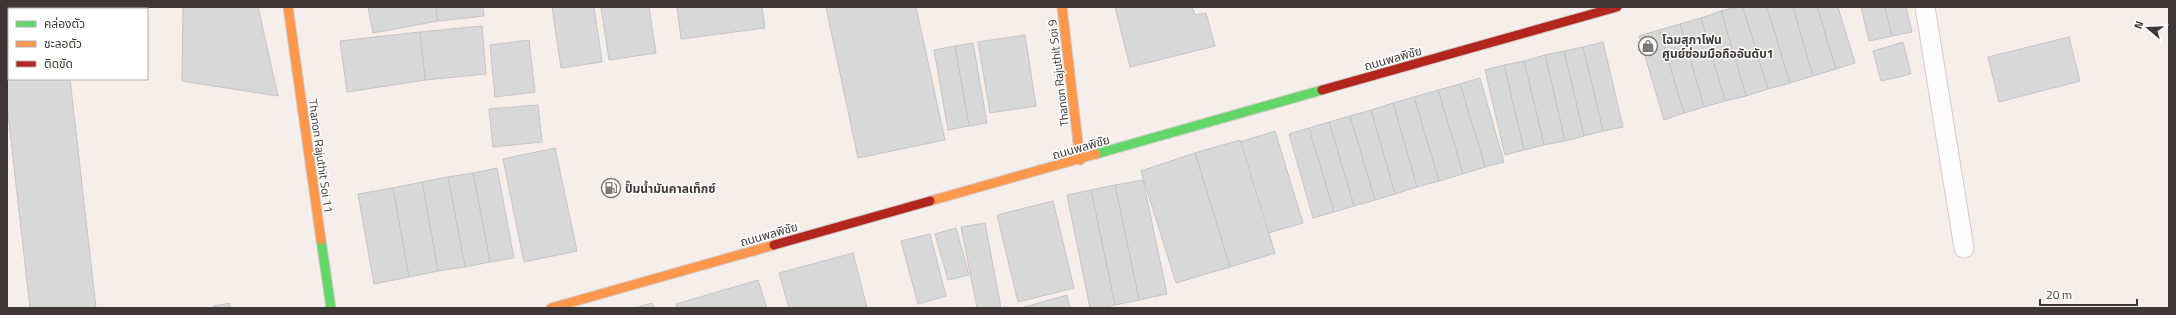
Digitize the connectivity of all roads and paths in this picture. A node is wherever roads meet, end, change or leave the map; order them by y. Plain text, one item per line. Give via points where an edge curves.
1 (288, 7) edge
2 (1062, 7) edge
3 (1617, 7) edge
4 (1925, 7) edge
5 (1080, 160) junction
6 (1964, 248) dead end
7 (331, 308) edge
8 (551, 308) edge

1 - 7 street, Thanon Rajuthit Soi 11
2 - 5 street, Thanon Rajuthit Soi 9
3 - 5 street, ถนนพลพิชัย
4 - 6 lane
5 - 8 street, ถนนพลพิชัย

